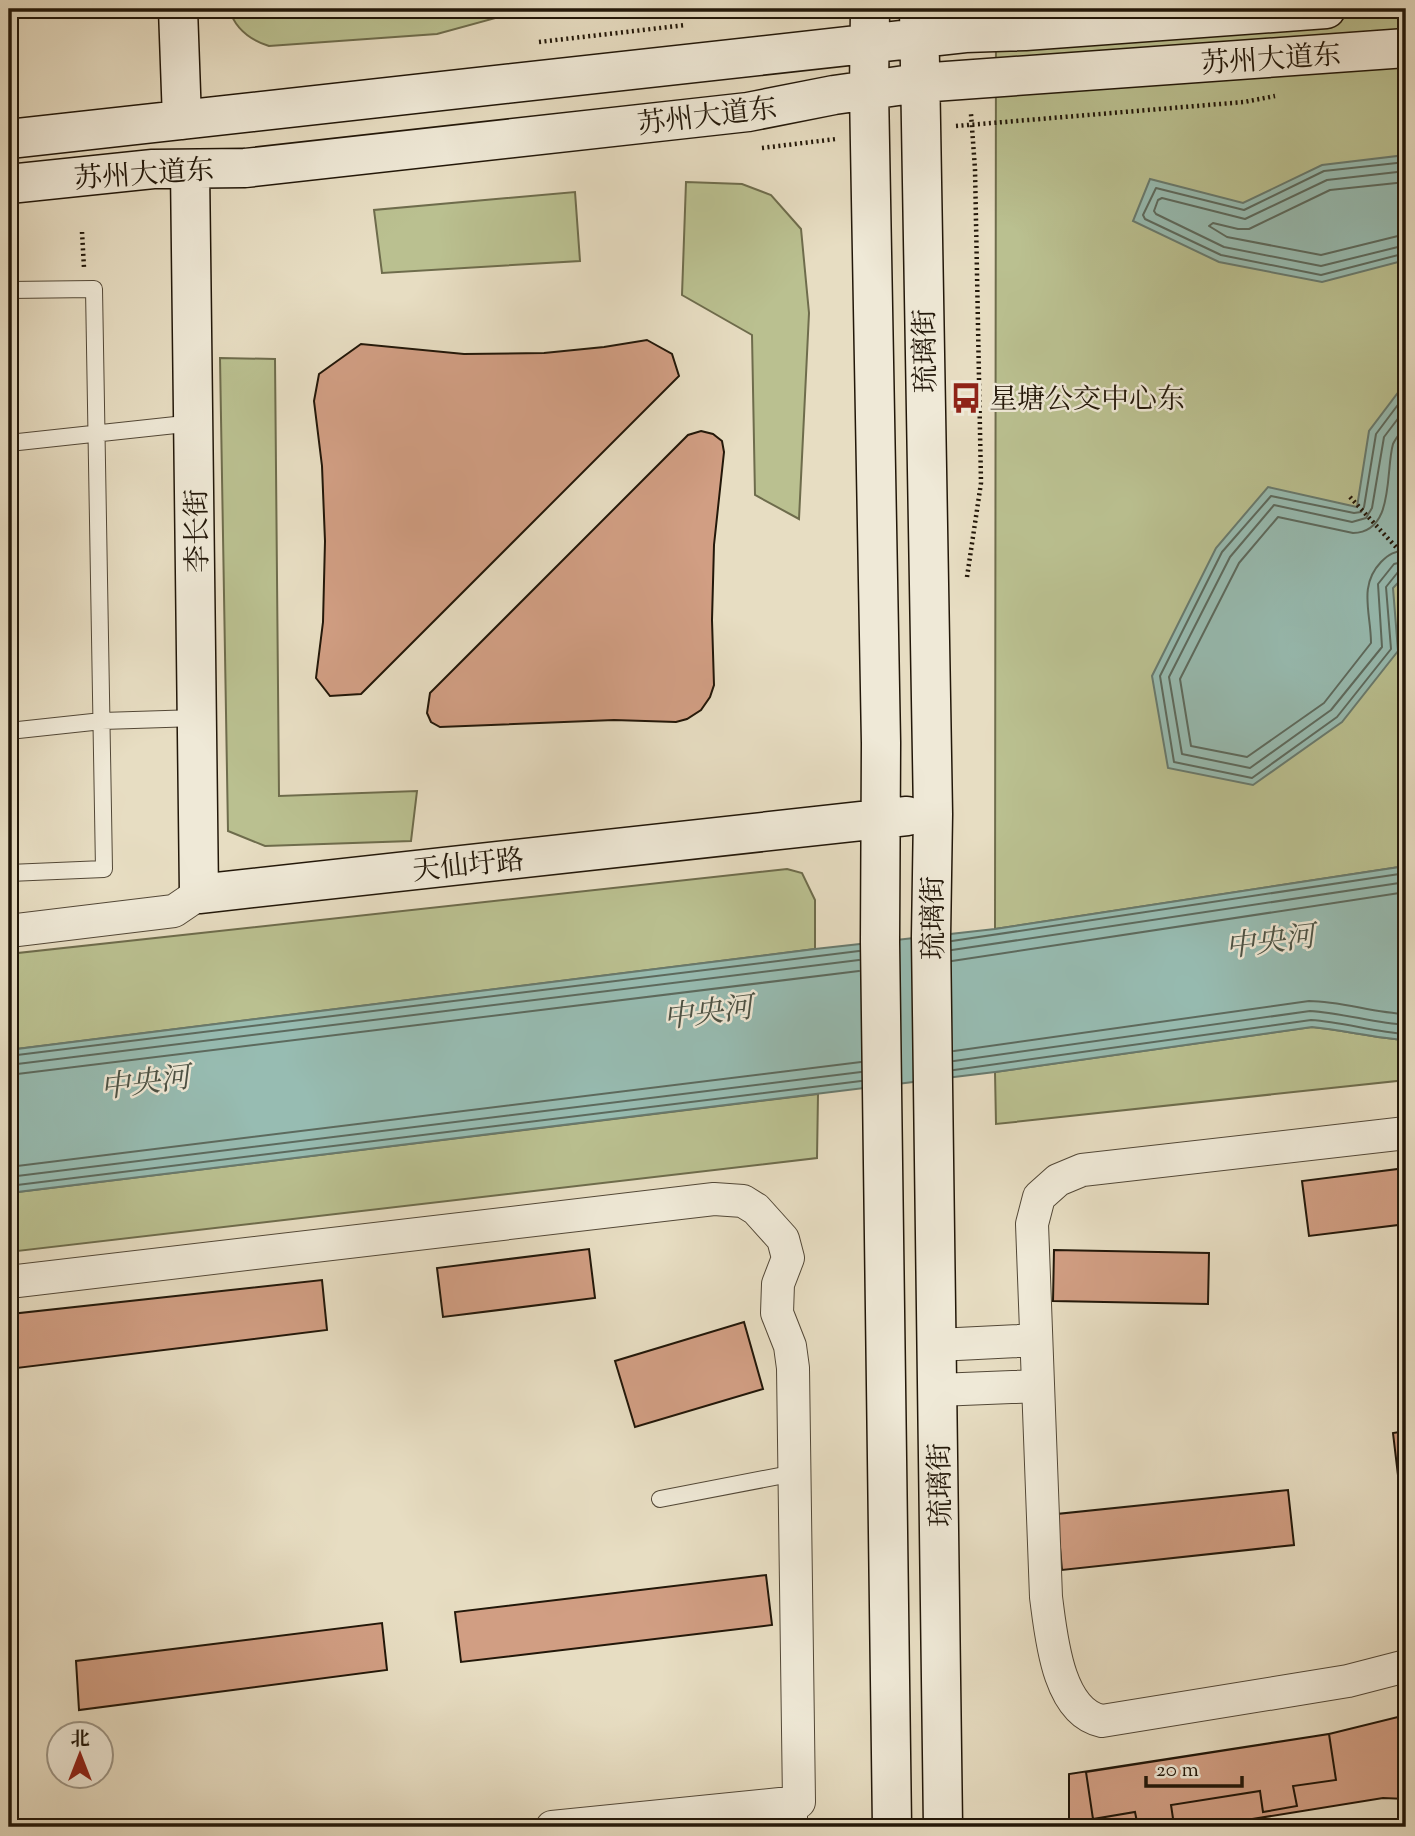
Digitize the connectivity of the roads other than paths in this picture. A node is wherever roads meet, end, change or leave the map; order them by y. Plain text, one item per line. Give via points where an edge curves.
1 (178, 9) edge
2 (196, 9) edge
3 (1326, 9) edge
4 (919, 24) edge
5 (869, 26) edge
6 (1406, 48) edge
7 (919, 83) junction
8 (869, 90) junction
9 (191, 119) junction
10 (9, 139) edge
11 (190, 169) junction
12 (9, 184) edge
13 (9, 290) edge
14 (195, 423) junction
15 (97, 434) junction
16 (9, 443) edge
17 (197, 718) junction
18 (102, 721) junction
19 (9, 731) edge
20 (933, 814) junction
21 (881, 818) junction
22 (9, 873) edge
23 (199, 894) junction
24 (9, 932) edge
25 (1406, 1133) edge
26 (9, 1282) edge
27 (1036, 1339) junction
28 (937, 1345) junction
29 (1038, 1386) junction
30 (938, 1390) junction
31 (795, 1473) junction
32 (660, 1499) dead end
33 (1406, 1666) edge
34 (799, 1815) edge
35 (552, 1827) edge
36 (892, 1827) edge
37 (943, 1827) edge

1 - 9 main road
2 - 9 main road
3 - 4 main road, 苏州大道东 via 965,33
4 - 5 main road, 苏州大道东
4 - 7 main road, 琉璃街
5 - 8 main road, 琉璃街
5 - 9 main road, 苏州大道东
6 - 7 main road, 苏州大道东
7 - 8 main road, 苏州大道东
7 - 20 main road, 琉璃街
8 - 11 main road, 苏州大道东 via 748,112 245,168
8 - 21 main road, 琉璃街
9 - 10 main road, 苏州大道东
11 - 12 main road, 苏州大道东
11 - 14 main road, 李长街
13 - 15 lane via 94,289
14 - 15 lane
14 - 17 main road, 李长街
15 - 16 lane
15 - 18 lane
17 - 18 lane
17 - 23 main road, 李长街
18 - 19 lane
18 - 22 lane via 104,869
20 - 21 main road, 天仙圩路
20 - 28 main road, 琉璃街
21 - 23 main road, 天仙圩路
21 - 36 main road, 琉璃街
23 - 24 street, 天仙圩路 via 174,911
25 - 27 street via 1082,1170 1058,1180 1039,1197 1031,1224
26 - 31 street via 714,1199 743,1201 756,1209 788,1250 778,1283 777,1313 793,1368
27 - 28 street
27 - 29 street
28 - 30 main road, 琉璃街
29 - 30 street
29 - 33 street via 1046,1597 1054,1649 1068,1692 1090,1719 1102,1721 1348,1681
30 - 37 main road, 琉璃街
31 - 32 lane
31 - 34 street
34 - 35 street

